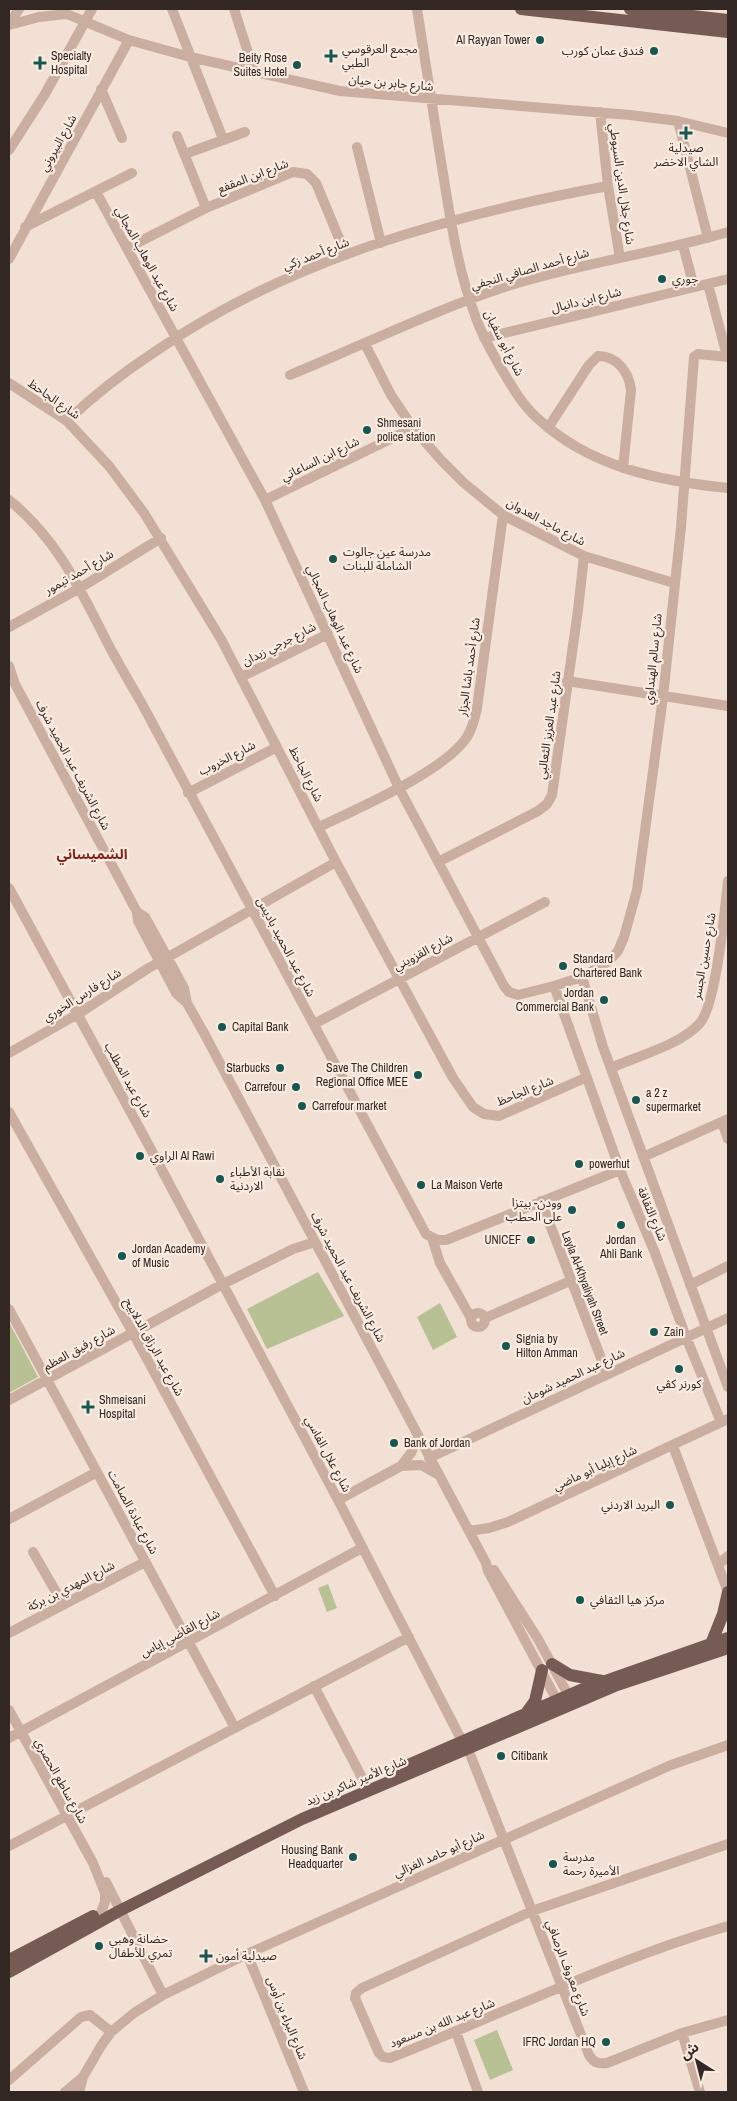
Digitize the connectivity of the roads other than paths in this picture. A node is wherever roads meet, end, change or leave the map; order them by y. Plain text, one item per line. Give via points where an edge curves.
1 (18, 9) edge
2 (92, 9) edge
3 (172, 9) edge
4 (234, 9) edge
5 (417, 9) edge
6 (521, 9) edge
7 (630, 9) edge
8 (65, 12) edge
9 (728, 20) edge
10 (85, 22) junction
11 (9, 24) edge
12 (728, 32) edge
13 (129, 40) junction
14 (190, 57) junction
15 (254, 71) junction
16 (101, 89) junction
17 (431, 99) junction
18 (600, 112) junction
19 (678, 121) junction
20 (245, 132) dead end
21 (728, 133) edge
22 (177, 136) dead end
23 (122, 138) dead end
24 (223, 139) junction
25 (357, 147) dead end
26 (9, 150) edge
27 (185, 154) junction
28 (132, 172) dead end
29 (608, 186) junction
30 (96, 192) junction
31 (206, 208) junction
32 (451, 223) junction
33 (25, 228) junction
34 (728, 232) edge
35 (708, 238) junction
36 (381, 243) junction
37 (683, 245) junction
38 (127, 248) junction
39 (346, 254) junction
40 (620, 258) junction
41 (9, 259) edge
42 (728, 279) edge
43 (708, 284) junction
44 (694, 287) junction
45 (469, 300) junction
46 (176, 336) junction
47 (484, 338) junction
48 (365, 344) junction
49 (728, 356) edge
50 (290, 375) dead end
51 (9, 383) edge
52 (68, 421) junction
53 (413, 428) junction
54 (548, 428) junction
55 (623, 468) junction
56 (683, 483) junction
57 (728, 488) edge
58 (9, 500) edge
59 (265, 500) junction
60 (503, 515) junction
61 (161, 538) junction
62 (584, 556) junction
63 (674, 583) junction
64 (80, 588) junction
65 (11, 625) edge
66 (328, 634) junction
67 (9, 666) edge
68 (241, 677) junction
69 (12, 681) edge
70 (567, 681) junction
71 (663, 697) junction
72 (728, 706) edge
73 (277, 746) junction
74 (399, 788) junction
75 (188, 792) junction
76 (319, 828) junction
77 (336, 862) junction
78 (438, 862) junction
79 (728, 881) edge
80 (9, 888) edge
81 (545, 902) dead end
82 (252, 910) junction
83 (478, 937) junction
84 (724, 944) edge
85 (163, 960) junction
86 (582, 977) junction
87 (399, 978) junction
88 (554, 986) junction
89 (78, 1014) junction
90 (314, 1024) junction
91 (9, 1053) edge
92 (611, 1068) junction
93 (586, 1078) junction
94 (9, 1112) edge
95 (725, 1121) edge
96 (728, 1139) edge
97 (643, 1157) junction
98 (620, 1170) junction
99 (541, 1201) junction
100 (308, 1229) junction
101 (432, 1238) junction
102 (315, 1242) junction
103 (293, 1249) junction
104 (728, 1266) edge
105 (570, 1281) junction
106 (223, 1284) junction
107 (690, 1284) junction
108 (9, 1309) edge
109 (728, 1318) edge
110 (706, 1329) junction
111 (133, 1333) junction
112 (686, 1337) junction
113 (607, 1374) junction
114 (47, 1380) junction
115 (728, 1388) edge
116 (9, 1400) edge
117 (725, 1421) edge
118 (418, 1437) junction
119 (673, 1446) junction
120 (429, 1458) junction
121 (400, 1466) junction
122 (97, 1472) junction
123 (437, 1474) junction
124 (338, 1500) junction
125 (9, 1519) edge
126 (469, 1531) junction
127 (362, 1548) junction
128 (33, 1552) dead end
129 (728, 1556) edge
130 (145, 1562) junction
131 (718, 1565) junction
132 (728, 1592) edge
133 (275, 1596) junction
134 (63, 1604) junction
135 (9, 1632) edge
136 (408, 1637) junction
137 (728, 1638) edge
138 (190, 1642) junction
139 (710, 1644) junction
140 (728, 1648) edge
141 (547, 1667) junction
142 (604, 1681) junction
143 (314, 1686) junction
144 (565, 1702) junction
145 (9, 1710) edge
146 (527, 1712) junction
147 (235, 1728) junction
148 (20, 1732) junction
149 (9, 1738) edge
150 (465, 1745) junction
151 (728, 1745) edge
152 (368, 1787) junction
153 (67, 1816) junction
154 (504, 1839) junction
155 (728, 1844) edge
156 (9, 1846) edge
157 (92, 1863) junction
158 (118, 1908) junction
159 (532, 1911) junction
160 (101, 1912) junction
161 (728, 1926) edge
162 (247, 1954) junction
163 (9, 1960) edge
164 (9, 1972) edge
165 (561, 1986) junction
166 (163, 1995) junction
167 (728, 2020) edge
168 (111, 2032) junction
169 (456, 2032) junction
170 (682, 2034) junction
171 (83, 2077) junction
172 (9, 2080) edge
173 (65, 2092) edge
174 (80, 2092) edge
175 (304, 2092) edge
176 (478, 2092) edge
177 (700, 2092) edge

1 - 11 street
2 - 10 street
3 - 14 street
4 - 15 street
5 - 17 street, شارع أبو سفيان
6 - 12 main road
7 - 9 main road
8 - 10 street, شارع جابر بن حيان
8 - 11 street
10 - 13 street, شارع جابر بن حيان
10 - 26 street
13 - 14 street, شارع جابر بن حيان
13 - 16 street, شارع البيروني
14 - 15 street, شارع جابر بن حيان
14 - 24 street
15 - 17 street, شارع جابر بن حيان via 340,91
16 - 23 street
16 - 33 street, شارع البيروني
17 - 18 street, شارع جابر بن حيان
17 - 32 street, شارع أبو سفيان
18 - 19 street, شارع جابر بن حيان
18 - 29 street, شارع جلال الدين السيوطي
19 - 21 street, شارع جابر بن حيان
19 - 35 street
20 - 24 street
22 - 27 street
24 - 27 street
25 - 36 street
27 - 31 street
28 - 30 street
29 - 32 street, شارع أحمد زكي via 533,200
29 - 40 street, شارع جلال الدين السيوطي
30 - 33 street
30 - 38 street, شارع عبد الوهاب المجالي
31 - 38 street, شارع ابن المقفع
31 - 39 street, شارع ابن المقفع via 287,174 304,172 316,183
32 - 36 street, شارع أحمد زكي
32 - 45 street, شارع أبو سفيان
33 - 41 street, شارع البيروني
34 - 35 street, شارع أحمد الصافي النجفي
35 - 37 street, شارع أحمد الصافي النجفي
36 - 39 street, شارع أحمد زكي
37 - 40 street, شارع أحمد الصافي النجفي
37 - 44 street
38 - 46 street, شارع عبد الوهاب المجالي
39 - 46 street, شارع أحمد زكي via 256,292
40 - 45 street, شارع أحمد الصافي النجفي via 554,273
42 - 43 street, شارع ابن دانيال
43 - 44 street, شارع ابن دانيال
43 - 49 street
44 - 47 street, شارع ابن دانيال
45 - 47 street, شارع أبو سفيان
45 - 48 street, شارع أحمد الصافي النجفي
46 - 52 street, شارع أحمد زكي via 115,378
46 - 59 street, شارع عبد الوهاب المجالي
47 - 54 street, شارع أبو سفيان via 515,392
48 - 50 street, شارع أحمد الصافي النجفي
48 - 53 street, شارع ماجد العدوان via 391,395
49 - 56 street, شارع سالم الهنداوي via 698,354 694,357
51 - 52 street, شارع الجاحظ
52 - 61 street, شارع الجاحظ via 109,466
53 - 59 street, شارع ابن الساعاتي
53 - 60 street, شارع ماجد العدوان via 440,460
54 - 55 street, شارع أبو سفيان via 583,450
54 - 55 street via 589,365 598,356 614,360 630,380 631,390
55 - 56 street, شارع أبو سفيان
56 - 57 street, شارع أبو سفيان
56 - 63 street, شارع سالم الهنداوي
58 - 64 street, شارع عبد الحميد باديس via 54,547
59 - 66 street, شارع عبد الوهاب المجالي
60 - 62 street, شارع ماجد العدوان
60 - 74 street, شارع أحمد باشا الجزار via 474,722 467,737 451,754
61 - 64 street, شارع أحمد تيمور
61 - 68 street, شارع الجاحظ
62 - 63 street, شارع ماجد العدوان
62 - 70 street, شارع عبد العزيز الثعالبي
63 - 71 street, شارع سالم الهنداوي
64 - 65 street, شارع أحمد تيمور
64 - 75 street, شارع عبد الحميد باديس
66 - 68 street, شارع جرجي زيدان
66 - 74 street, شارع عبد الوهاب المجالي
67 - 69 street, شارع الشريف عبد الحميد شرف
68 - 73 street, شارع الجاحظ
69 - 85 street, شارع الشريف عبد الحميد شرف via 137,912 148,922
70 - 71 street
70 - 78 street, شارع عبد العزيز الثعالبي via 552,795 547,804
71 - 72 street
71 - 86 street, شارع سالم الهنداوي via 636,890 624,937 609,961
73 - 75 street, شارع الخروب
73 - 76 street, شارع الجاحظ
74 - 76 street, شارع أحمد باشا الجزار
74 - 78 street, شارع عبد الوهاب المجالي
75 - 82 street, شارع عبد الحميد باديس
76 - 77 street, شارع الجاحظ
77 - 82 street, شارع فارس الخوري
77 - 87 street, شارع الجاحظ
78 - 83 street, شارع عبد الوهاب المجالي
79 - 84 street, شارع حسين الجسر
80 - 89 street, شارع عبد المطلب
81 - 83 street, شارع القزويني
82 - 85 street, شارع فارس الخوري
82 - 90 street, شارع عبد الحميد باديس
83 - 87 street, شارع القزويني
83 - 88 street, شارع عبد الوهاب المجالي via 509,992 518,995
84 - 92 street, شارع حسين الجسر via 701,1022 682,1037
85 - 89 street, شارع فارس الخوري
85 - 100 street, شارع الشريف عبد الحميد شرف via 186,992 187,1003
86 - 88 street, شارع عبد الوهاب المجالي
86 - 92 street, شارع الثقافة
87 - 90 street, شارع القزويني
87 - 93 street, شارع الجاحظ via 453,1078 479,1112 500,1116
88 - 93 street, شارع الثقافة
89 - 91 street, شارع فارس الخوري
89 - 106 street, شارع عبد المطلب
90 - 101 street, شارع عبد الحميد باديس via 421,1227
92 - 97 street, شارع الثقافة
93 - 98 street, شارع الثقافة
94 - 111 street, شارع عبد الرزاق الدلابيح
95 - 96 street
95 - 97 street
97 - 107 street, شارع الثقافة
98 - 99 street
98 - 112 street, شارع الثقافة
99 - 101 street via 446,1240
99 - 105 street, Layla Al-Khyaliyah Street
100 - 102 street, شارع الشريف عبد الحميد شرف
100 - 103 street, شارع رفيق العظم
101 - 105 street via 440,1263 471,1318 474,1313 480,1313 485,1318
102 - 103 street, شارع رفيق العظم
102 - 118 street, شارع الشريف عبد الحميد شرف
103 - 106 street, شارع رفيق العظم
104 - 107 street
105 - 113 street, Layla Al-Khyaliyah Street
106 - 111 street, شارع رفيق العظم
106 - 124 street, شارع علال الفاسي
107 - 110 street, شارع الثقافة
108 - 114 street, شارع عبادة الصامت
109 - 110 street, شارع عبد الحميد شومان
110 - 112 street, شارع عبد الحميد شومان
110 - 115 street, شارع الثقافة
111 - 114 street, شارع رفيق العظم
111 - 133 street, شارع عبد الرزاق الدلابيح
112 - 113 street, شارع عبد الحميد شومان
112 - 117 street, شارع الثقافة
113 - 120 street, شارع عبد الحميد شومان
114 - 116 street, شارع رفيق العظم
114 - 122 street, شارع عبادة الصامت
117 - 119 street, شارع إيليا أبو ماضي
118 - 120 street, شارع الشريف عبد الحميد شرف
118 - 121 street
119 - 126 street, شارع إيليا أبو ماضي via 508,1522
119 - 131 street
120 - 123 street, شارع الشريف عبد الحميد شرف
121 - 123 street via 421,1465
121 - 124 street
122 - 125 street
122 - 130 street, شارع عبادة الصامت
123 - 126 street, شارع الشريف عبد الحميد شرف
124 - 127 street, شارع علال الفاسي
126 - 141 street, شارع الشريف عبد الحميد شرف via 488,1571
127 - 133 street, شارع القاضي إياس
127 - 136 street, شارع علال الفاسي
128 - 134 street
129 - 131 street
130 - 134 street, شارع المهدي بن بركة
130 - 138 street, شارع عبادة الصامت
131 - 132 street
132 - 139 main road
133 - 138 street, شارع القاضي إياس
134 - 135 street, شارع المهدي بن بركة
136 - 143 street
136 - 150 street, شارع علال الفاسي
137 - 139 main road, شارع الأمير شاكر بن زيد
138 - 147 street, شارع عبادة الصامت
138 - 148 street, شارع القاضي إياس
139 - 142 main road, شارع الأمير شاكر بن زيد
140 - 144 main road, شارع الأمير شاكر بن زيد
141 - 142 main road via 588,1680
141 - 144 street, شارع الشريف عبد الحميد شرف
141 - 146 main road via 535,1701
142 - 144 main road, شارع الأمير شاكر بن زيد
143 - 147 street
143 - 152 street
144 - 146 main road, شارع الأمير شاكر بن زيد
144 - 150 main road, شارع الأمير شاكر بن زيد
145 - 148 street, شارع ساطع الحصري
146 - 150 main road, شارع الأمير شاكر بن زيد
147 - 153 street
148 - 149 street, شارع القاضي إياس
148 - 153 street, شارع ساطع الحصري
150 - 152 main road, شارع الأمير شاكر بن زيد
150 - 154 street, شارع معروف الرصافي
151 - 154 street, شارع أبو حامد الغزالي via 671,1765
152 - 158 main road, شارع الأمير شاكر بن زيد via 299,1813
153 - 156 street
153 - 157 street, شارع ساطع الحصري
154 - 159 street, شارع معروف الرصافي
154 - 162 street, شارع أبو حامد الغزالي
155 - 159 street
157 - 158 street, شارع ساطع الحصري via 107,1883
157 - 160 street, شارع ساطع الحصري via 105,1893
158 - 160 main road, شارع الأمير شاكر بن زيد
158 - 164 main road, شارع الأمير شاكر بن زيد
158 - 166 street, شارع ساطع الحصري
159 - 165 street, شارع معروف الرصافي
159 - 169 street, شارع عبد الله بن مسعود via 356,1993 366,2026 383,2057 390,2058
160 - 163 main road, شارع الأمير شاكر بن زيد
161 - 165 street, شارع عبد الله بن مسعود via 646,1952
162 - 166 street, شارع أبو حامد الغزالي
162 - 175 street, شارع البراء بن أوس
165 - 169 street, شارع عبد الله بن مسعود
165 - 170 street, شارع معروف الرصافي via 589,2056 598,2064
166 - 168 street, شارع أبو حامد الغزالي
167 - 170 street, شارع معروف الرصافي
168 - 171 street, شارع أبو حامد الغزالي
168 - 172 street via 90,2015 80,2017
169 - 176 street
170 - 177 street
171 - 173 street
171 - 174 street

